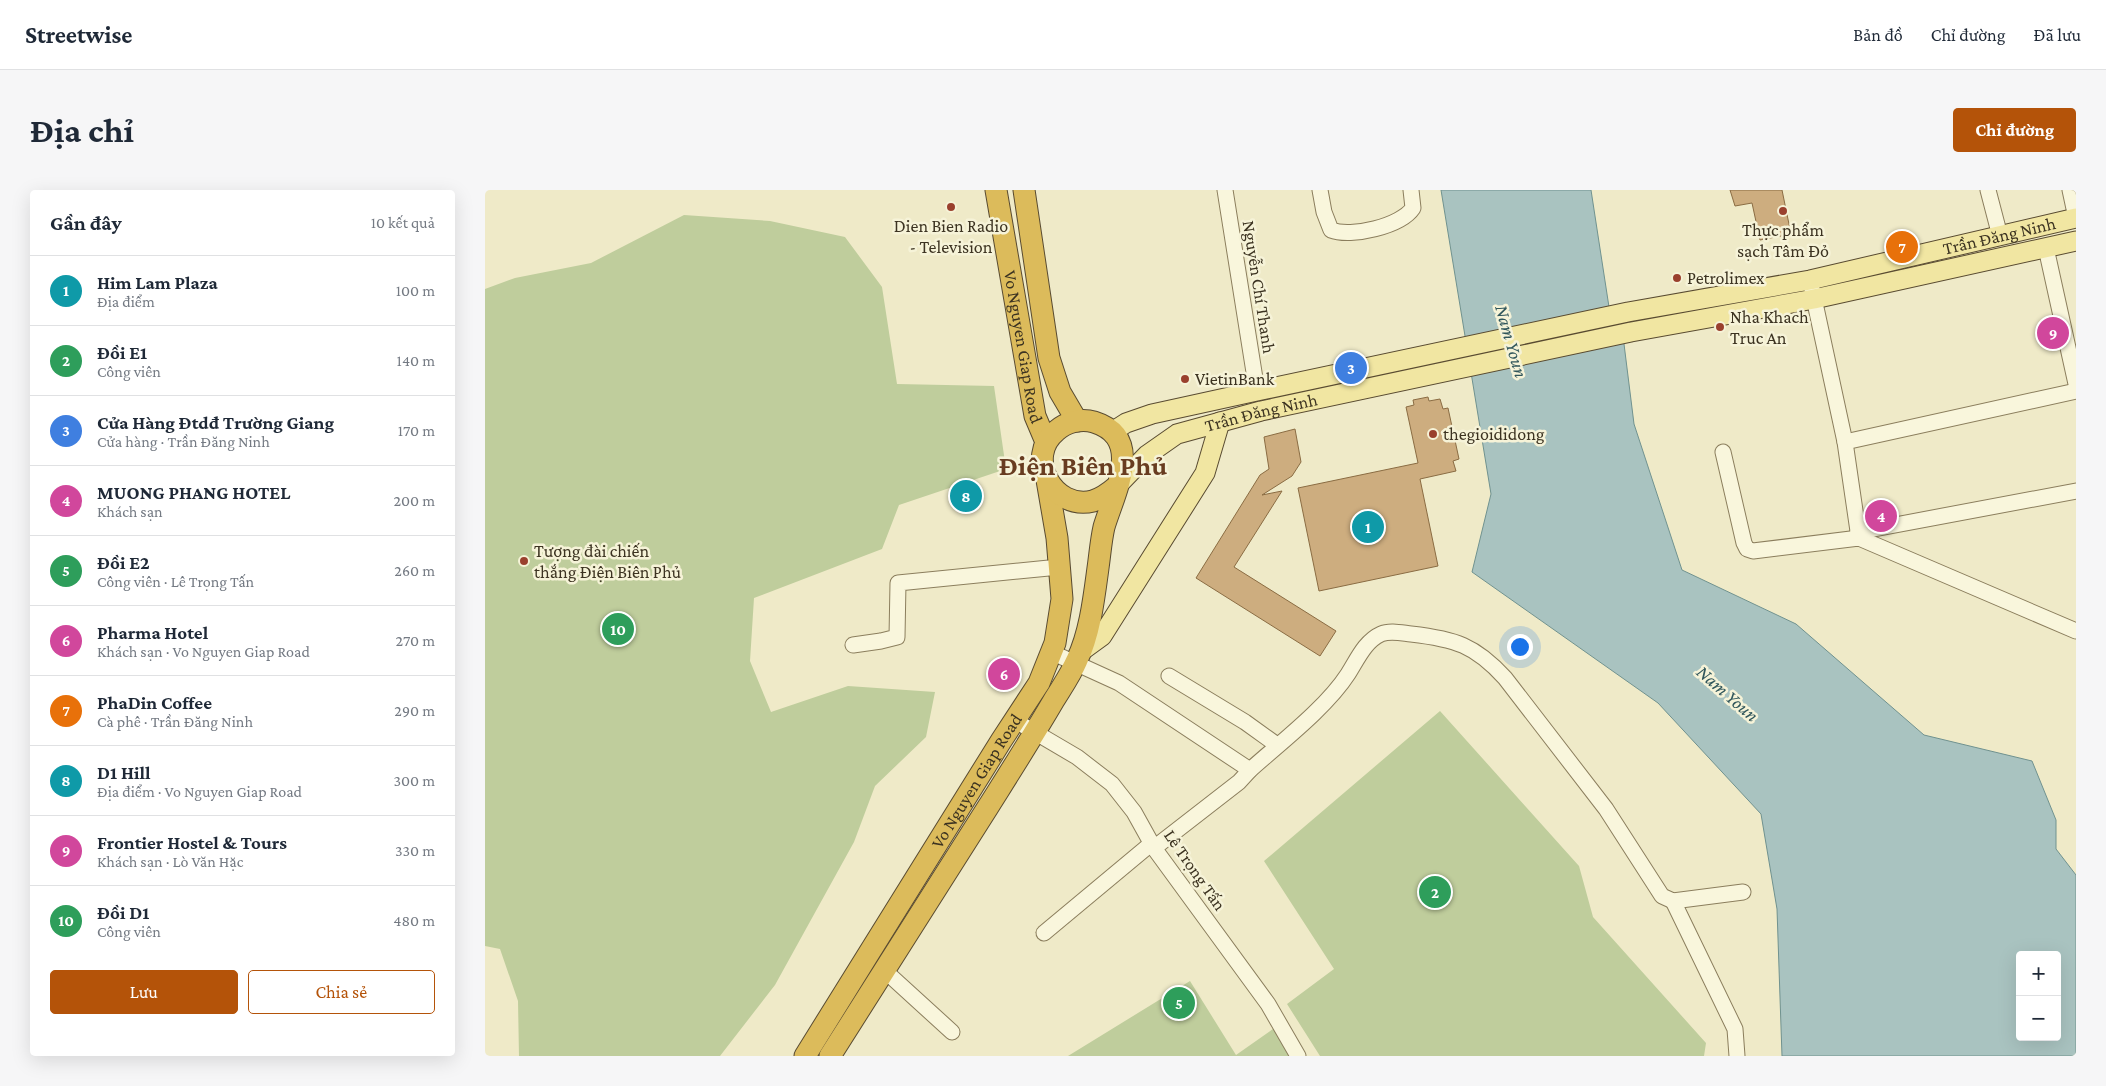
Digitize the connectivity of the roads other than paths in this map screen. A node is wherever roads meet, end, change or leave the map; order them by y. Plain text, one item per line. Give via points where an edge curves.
1 (996, 190) edge
2 (1024, 190) edge
3 (1225, 190) edge
4 (1320, 190) edge
5 (1411, 190) edge
6 (1988, 190) edge
7 (2070, 190) edge
8 (2076, 218) edge
9 (2000, 236) junction
10 (2076, 241) edge
11 (2046, 248) junction
12 (1810, 280) junction
13 (1814, 299) junction
14 (2076, 384) edge
15 (1257, 391) junction
16 (2076, 391) edge
17 (1261, 411) junction
18 (1077, 420) junction
19 (1219, 422) junction
20 (1112, 432) junction
21 (1046, 442) junction
22 (1845, 442) junction
23 (1723, 452) dead end
24 (1047, 480) junction
25 (1116, 487) junction
26 (2076, 490) edge
27 (1858, 535) junction
28 (1059, 567) junction
29 (2076, 631) edge
30 (853, 645) dead end
31 (1051, 652) junction
32 (1078, 657) junction
33 (1169, 676) dead end
34 (1014, 720) junction
35 (1036, 731) junction
36 (1277, 745) junction
37 (1250, 770) junction
38 (1153, 845) junction
39 (1743, 892) dead end
40 (1673, 901) junction
41 (1044, 933) dead end
42 (884, 970) junction
43 (952, 1032) dead end
44 (805, 1056) edge
45 (830, 1056) edge
46 (1298, 1056) edge
47 (1737, 1056) edge

1 - 21 highway, Vo Nguyen Giap Road via 1035,416
2 - 18 highway, Vo Nguyen Giap Road via 1049,358 1060,392
3 - 15 street, Nguyễn Chí Thanh
4 - 5 street via 1331,230 1340,234 1403,219 1413,208
6 - 9 street
7 - 8 street
8 - 9 main road, Trần Đăng Ninh
9 - 12 main road, Trần Đăng Ninh
10 - 11 main road, Trần Đăng Ninh
11 - 13 main road, Trần Đăng Ninh
11 - 14 street
12 - 13 street
12 - 15 main road, Trần Đăng Ninh via 1628,312
13 - 17 main road, Trần Đăng Ninh via 1631,332
13 - 22 street
15 - 17 main road
15 - 20 main road, Trần Đăng Ninh via 1152,414
16 - 22 street
17 - 19 main road, Trần Đăng Ninh
18 - 20 highway via 1102,425
18 - 21 highway via 1059,428
19 - 25 main road, Trần Đăng Ninh via 1177,434 1147,454
19 - 32 main road via 1205,473 1102,636
20 - 25 highway via 1119,442 1124,466
21 - 24 highway via 1042,468
22 - 27 street
23 - 27 street via 1747,549 1753,551
24 - 25 highway via 1055,491 1078,502 1104,496
24 - 28 highway, Vo Nguyen Giap Road
25 - 32 highway, Vo Nguyen Giap Road via 1103,531 1095,590
26 - 27 street
27 - 29 street
28 - 30 street via 897,584 897,636
28 - 31 highway, Vo Nguyen Giap Road via 1062,599
31 - 32 street
31 - 34 highway, Vo Nguyen Giap Road via 1039,683
32 - 35 highway, Vo Nguyen Giap Road
32 - 37 street
33 - 36 street
34 - 35 street, Lê Trọng Tấn
34 - 44 highway, Vo Nguyen Giap Road
35 - 38 street, Lê Trọng Tấn via 1112,784
35 - 42 highway, Vo Nguyen Giap Road
36 - 37 street
36 - 40 street via 1338,690 1368,643 1382,634 1395,632 1430,636 1461,644 1488,659 1505,678 1606,809 1663,896
37 - 38 street via 1239,782
38 - 41 street
38 - 46 street, Lê Trọng Tấn via 1268,1004
39 - 40 street
40 - 47 street via 1735,1029
42 - 43 street
42 - 45 highway, Vo Nguyen Giap Road

